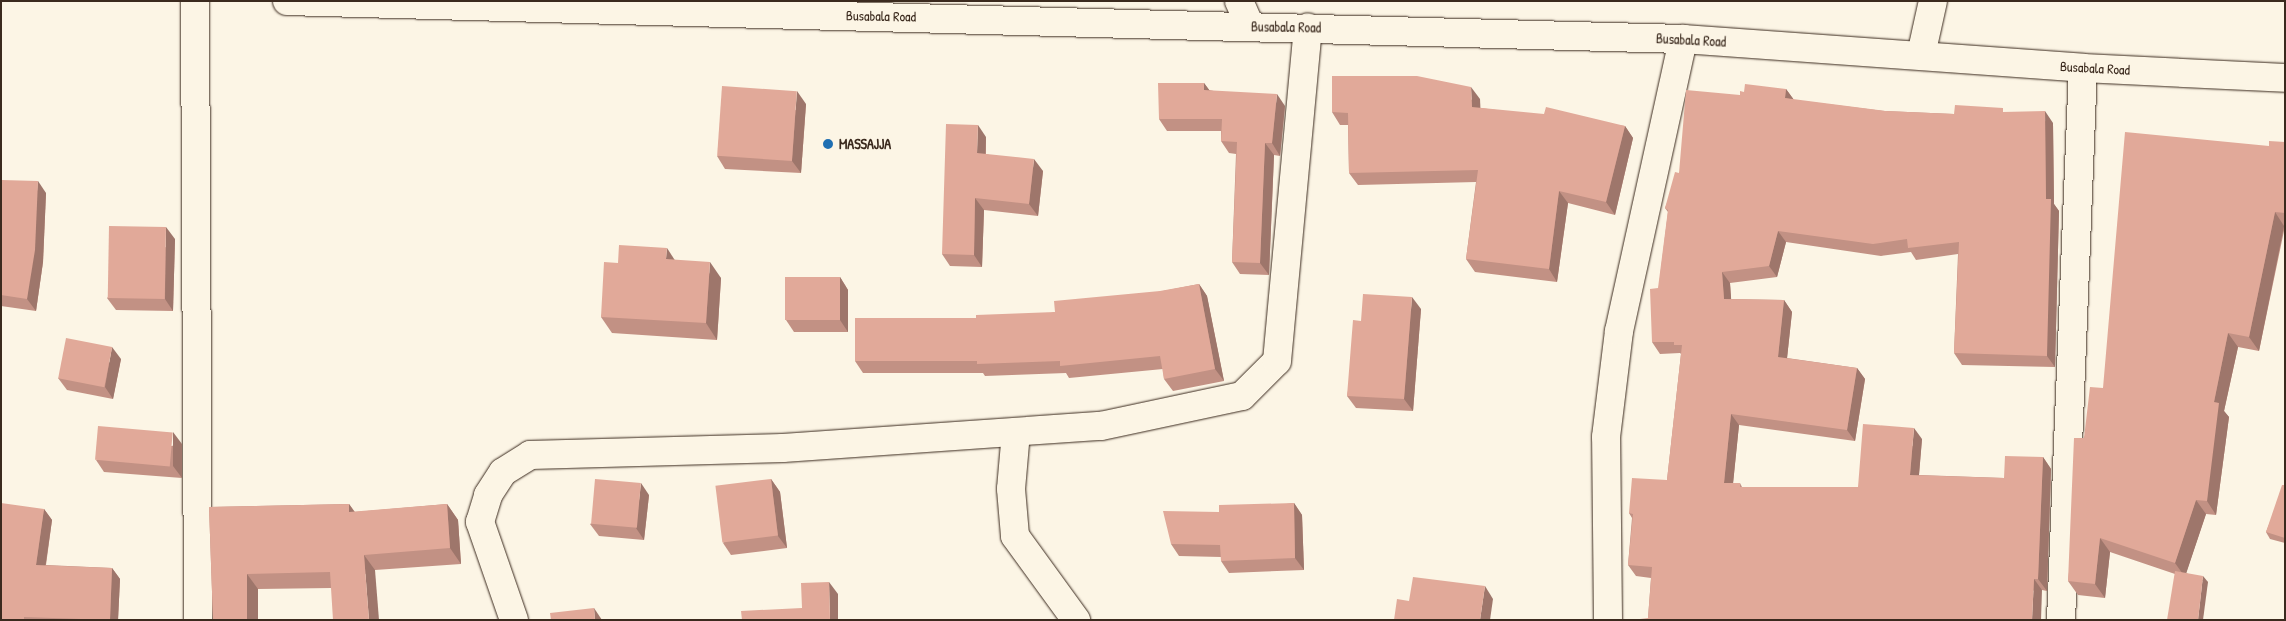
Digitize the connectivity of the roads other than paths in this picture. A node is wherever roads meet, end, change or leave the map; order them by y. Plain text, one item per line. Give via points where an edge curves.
1 (195, 1) edge
2 (287, 1) edge
3 (1239, 1) edge
4 (1933, 1) edge
5 (1250, 26) junction
6 (1308, 27) junction
7 (1683, 39) junction
8 (1921, 55) junction
9 (2083, 68) junction
10 (2285, 78) edge
11 (1016, 432) junction
12 (198, 620) edge
13 (514, 620) edge
14 (1076, 620) edge
15 (1608, 620) edge
16 (2061, 620) edge

1 - 12 street
2 - 5 street, Busabala Road
3 - 5 street
4 - 8 street
5 - 6 street, Busabala Road
6 - 7 street, Busabala Road
6 - 11 street via 1277,361 1242,396 1102,426
7 - 8 street, Busabala Road
7 - 15 street via 1618,340 1606,437
8 - 9 street, Busabala Road
9 - 10 street, Busabala Road
9 - 16 street
11 - 13 street via 783,448 530,455 503,472 488,496 480,522
11 - 14 street via 1011,489 1015,536

